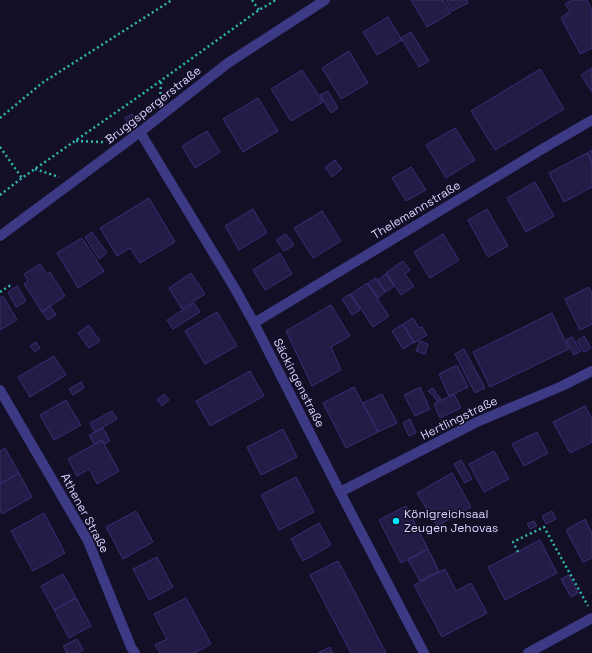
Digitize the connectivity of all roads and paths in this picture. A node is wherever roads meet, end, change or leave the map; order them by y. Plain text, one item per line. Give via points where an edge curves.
1 (172, 0) edge
2 (252, 0) edge
3 (276, 0) edge
4 (325, 0) edge
5 (259, 10) junction
6 (0, 118) edge
7 (592, 120) edge
8 (140, 132) junction
9 (0, 147) edge
10 (34, 169) junction
11 (22, 178) junction
12 (73, 181) junction
13 (0, 195) edge
14 (0, 236) edge
15 (10, 285) dead end
16 (0, 292) edge
17 (254, 323) junction
18 (592, 371) edge
19 (0, 390) edge
20 (340, 492) junction
21 (518, 552) dead end
22 (588, 607) dead end
23 (592, 618) edge
24 (135, 653) edge
25 (424, 653) edge
26 (528, 653) edge

1 - 6 path via 42,83
2 - 5 path
3 - 5 path
4 - 8 street, Bruggspergerstraße via 228,63
5 - 10 path
7 - 17 street, Thelemannstraße
8 - 12 street, Bruggspergerstraße
8 - 17 street, Säckingenstraße
9 - 11 path
10 - 11 path
10 - 12 path
11 - 13 path
12 - 14 street, Bruggspergerstraße
15 - 16 path
17 - 20 street, Säckingenstraße
18 - 20 street, Hertlingstraße via 477,422
19 - 24 street, Athener Straße via 88,541
20 - 25 street, Säckingenstraße
21 - 22 path via 513,542 544,527
23 - 26 street

